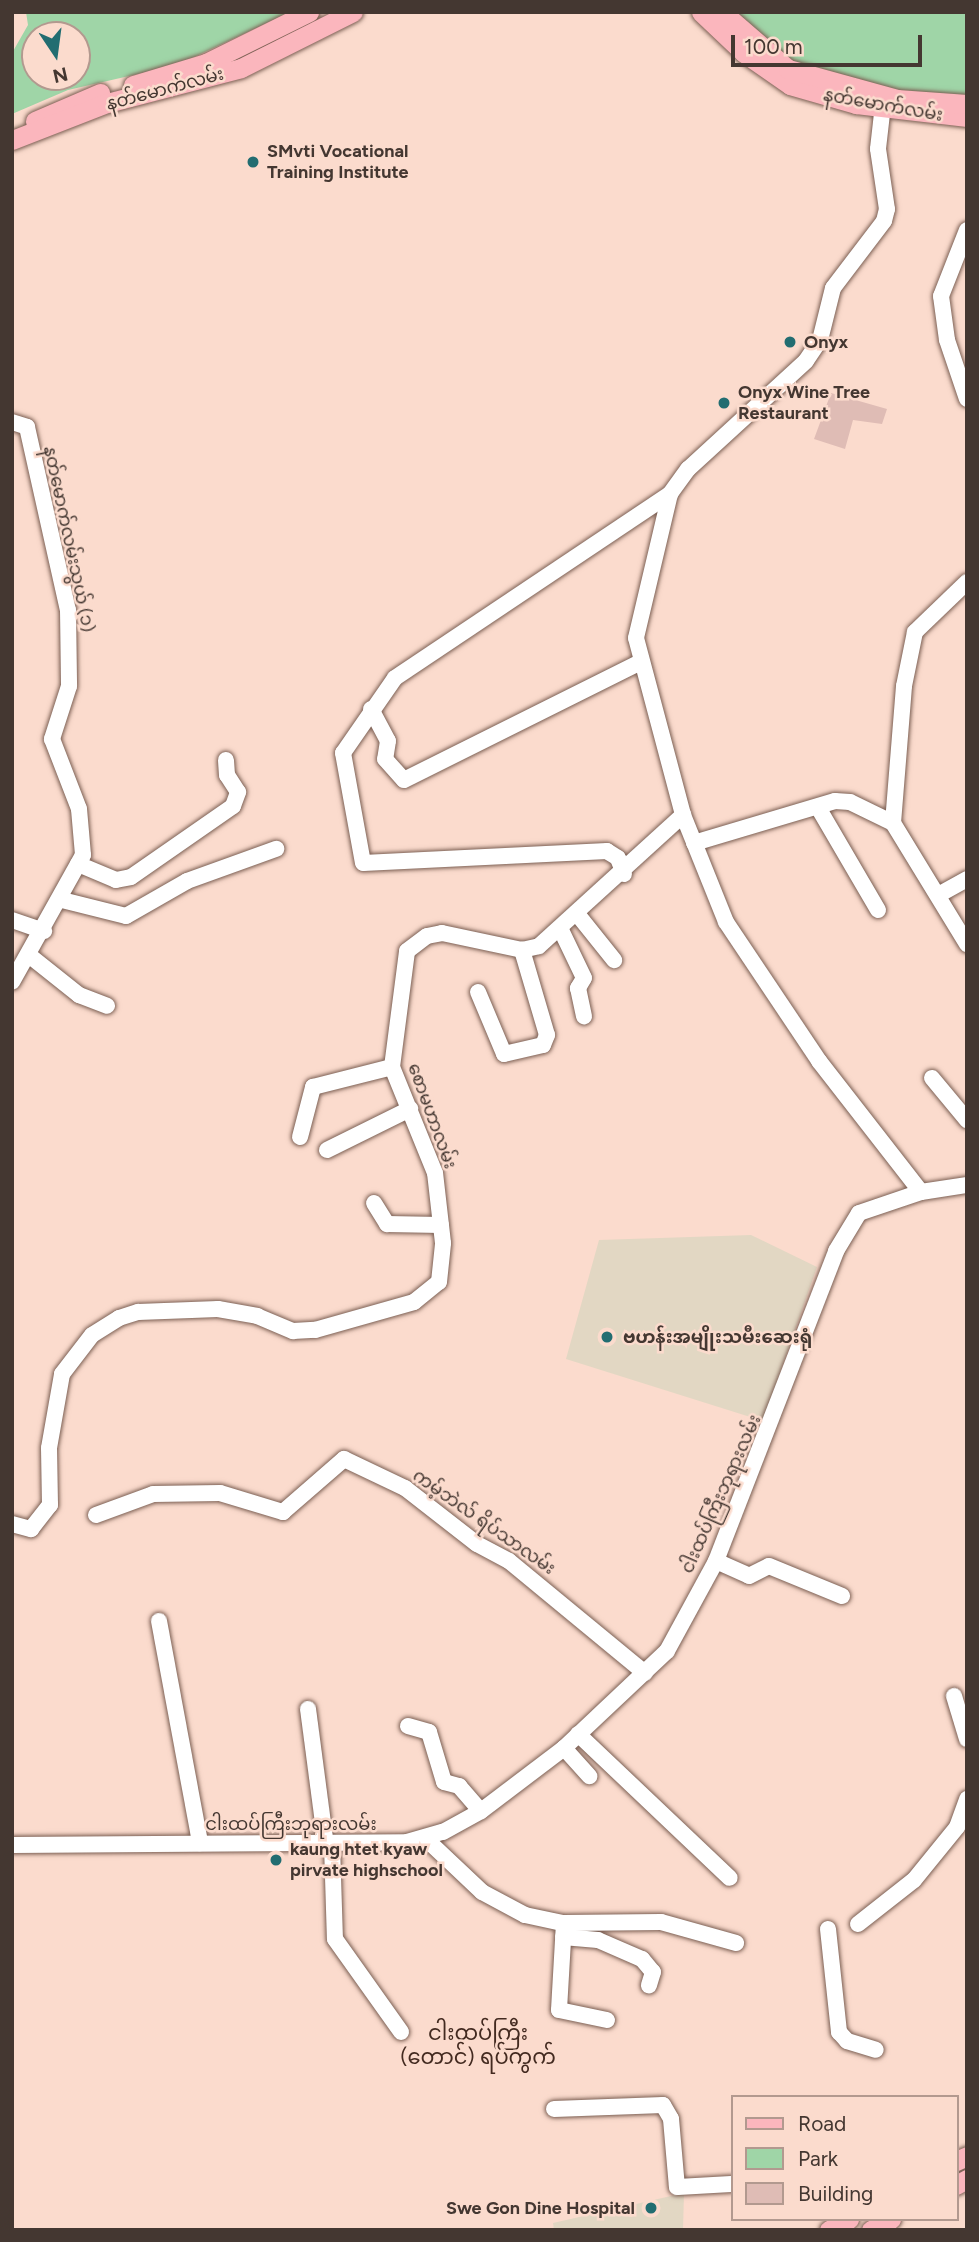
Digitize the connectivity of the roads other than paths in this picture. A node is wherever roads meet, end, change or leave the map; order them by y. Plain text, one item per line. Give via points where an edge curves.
1 (309, 12) edge
2 (353, 12) edge
3 (701, 12) edge
4 (722, 12) edge
5 (296, 29) junction
6 (883, 102) junction
7 (967, 104) edge
8 (967, 117) edge
9 (12, 127) edge
10 (12, 140) edge
11 (967, 230) edge
12 (967, 398) edge
13 (12, 422) edge
14 (670, 494) junction
15 (967, 582) edge
16 (641, 662) junction
17 (372, 709) junction
18 (226, 760) dead end
19 (819, 808) junction
20 (683, 815) junction
21 (893, 823) junction
22 (694, 843) junction
23 (276, 849) dead end
24 (78, 864) junction
25 (624, 874) junction
26 (967, 879) edge
27 (940, 894) junction
28 (62, 900) junction
29 (878, 910) dead end
30 (578, 915) junction
31 (12, 920) edge
32 (561, 930) junction
33 (44, 931) junction
34 (967, 944) edge
35 (522, 950) junction
36 (30, 956) junction
37 (614, 960) dead end
38 (12, 982) edge
39 (478, 992) dead end
40 (107, 1006) dead end
41 (584, 1016) dead end
42 (392, 1067) junction
43 (932, 1078) dead end
44 (410, 1109) junction
45 (967, 1120) edge
46 (300, 1137) dead end
47 (327, 1150) dead end
48 (967, 1185) edge
49 (921, 1192) junction
50 (374, 1203) dead end
51 (441, 1225) junction
52 (96, 1515) dead end
53 (12, 1524) edge
54 (716, 1561) junction
55 (842, 1596) dead end
56 (159, 1621) dead end
57 (645, 1673) junction
58 (954, 1696) dead end
59 (308, 1709) dead end
60 (408, 1726) dead end
61 (578, 1734) junction
62 (967, 1739) edge
63 (564, 1748) junction
64 (589, 1776) dead end
65 (967, 1799) edge
66 (481, 1811) junction
67 (426, 1839) junction
68 (200, 1843) junction
69 (12, 1845) edge
70 (329, 1845) junction
71 (730, 1878) dead end
72 (858, 1924) dead end
73 (828, 1929) dead end
74 (563, 1930) junction
75 (736, 1943) dead end
76 (649, 1985) dead end
77 (607, 2021) dead end
78 (401, 2032) dead end
79 (876, 2050) dead end
80 (554, 2109) dead end
81 (730, 2184) edge
82 (846, 2221) edge
83 (887, 2221) edge
84 (830, 2230) edge
85 (871, 2230) edge

1 - 5 main road, နတ်မောက်လမ်း
2 - 5 main road, နတ်မောက်လမ်း
3 - 6 main road, နတ်မောက်လမ်း via 744,53 790,85
4 - 6 main road, နတ်မောက်လမ်း via 740,33 788,69
5 - 9 main road, နတ်မောက်လမ်း via 206,63 103,91
5 - 10 main road, နတ်မောက်လမ်း via 217,76 107,103
6 - 7 main road, နတ်မောက်လမ်း
6 - 8 main road, နတ်မောက်လမ်း
6 - 14 street via 878,171 887,209 833,288 820,341 806,361 688,469
11 - 12 street via 941,296 947,340
13 - 24 street, နတ်မောက်လမ်းသွယ် (၁) via 27,427 68,610 70,676 52,739 79,810 83,855
14 - 16 street via 637,618
14 - 17 street via 395,678
15 - 21 street via 915,632 904,686
16 - 17 street via 404,780 384,759 387,737
16 - 20 street
17 - 25 street via 343,753 363,863 607,851 618,858
18 - 24 street via 227,775 238,792 233,806 131,877 116,880
19 - 21 street via 850,802
19 - 22 street
19 - 29 street
20 - 22 street
20 - 25 street
21 - 27 street
22 - 49 street via 726,922 763,982
23 - 28 street via 187,881 126,916
24 - 28 street, နတ်မောက်လမ်းသွယ် (၁)
25 - 30 street
26 - 27 street
27 - 34 street
28 - 33 street, နတ်မောက်လမ်းသွယ် (၁)
30 - 32 street
30 - 37 street
31 - 33 street
32 - 35 street via 540,946
32 - 41 street via 584,978 578,992
33 - 36 street, နတ်မောက်လမ်းသွယ် (၁)
35 - 39 street via 547,1035 545,1044 504,1054
35 - 42 street, စောမဟာလမ်း via 442,933 427,936 407,951
36 - 38 street, နတ်မောက်လမ်းသွယ် (၁)
36 - 40 street via 79,995
42 - 44 street, စောမဟာလမ်း
42 - 46 street via 313,1087
43 - 45 street
44 - 47 street
44 - 51 street, စောမဟာလမ်း via 435,1172
48 - 49 street, ငါးထပ်ကြီးဘုရားလမ်း
49 - 54 street, ငါးထပ်ကြီးဘုရားလမ်း via 870,1206 849,1226
50 - 51 street via 387,1224
51 - 53 street, စောမဟာလမ်း via 439,1282 414,1302 293,1331 257,1316 218,1309 138,1312 92,1335 62,1374 49,1448 50,1505 31,1529
52 - 57 street, ကမ့်ဘဲလ် ရိပ်သာလမ်း via 153,1494 220,1493 283,1512 344,1458 405,1488 477,1544 509,1560
54 - 55 street via 749,1576 769,1566
54 - 57 street, ငါးထပ်ကြီးဘုရားလမ်း via 667,1651
56 - 68 street
57 - 61 street, ငါးထပ်ကြီးဘုရားလမ်း
58 - 62 street
59 - 70 street
60 - 66 street via 429,1732 444,1782 459,1786
61 - 63 street, ငါးထပ်ကြီးဘုရားလမ်း
61 - 71 street
63 - 64 street
63 - 66 street, ငါးထပ်ကြီးဘုရားလမ်း
65 - 72 street via 957,1827 914,1881
66 - 67 street, ငါးထပ်ကြီးဘုရားလမ်း
67 - 70 street, ငါးထပ်ကြီးဘုရားလမ်း
67 - 74 street via 482,1892
68 - 69 street, ငါးထပ်ကြီးဘုရားလမ်း
68 - 70 street, ငါးထပ်ကြီးဘုရားလမ်း
70 - 78 street via 335,1939
73 - 79 street via 839,2032 846,2041
74 - 75 street via 661,1922
74 - 76 street via 642,1959 653,1972
74 - 77 street via 559,2010
80 - 81 street via 663,2105 671,2119 677,2186
82 - 84 main road
83 - 85 main road

